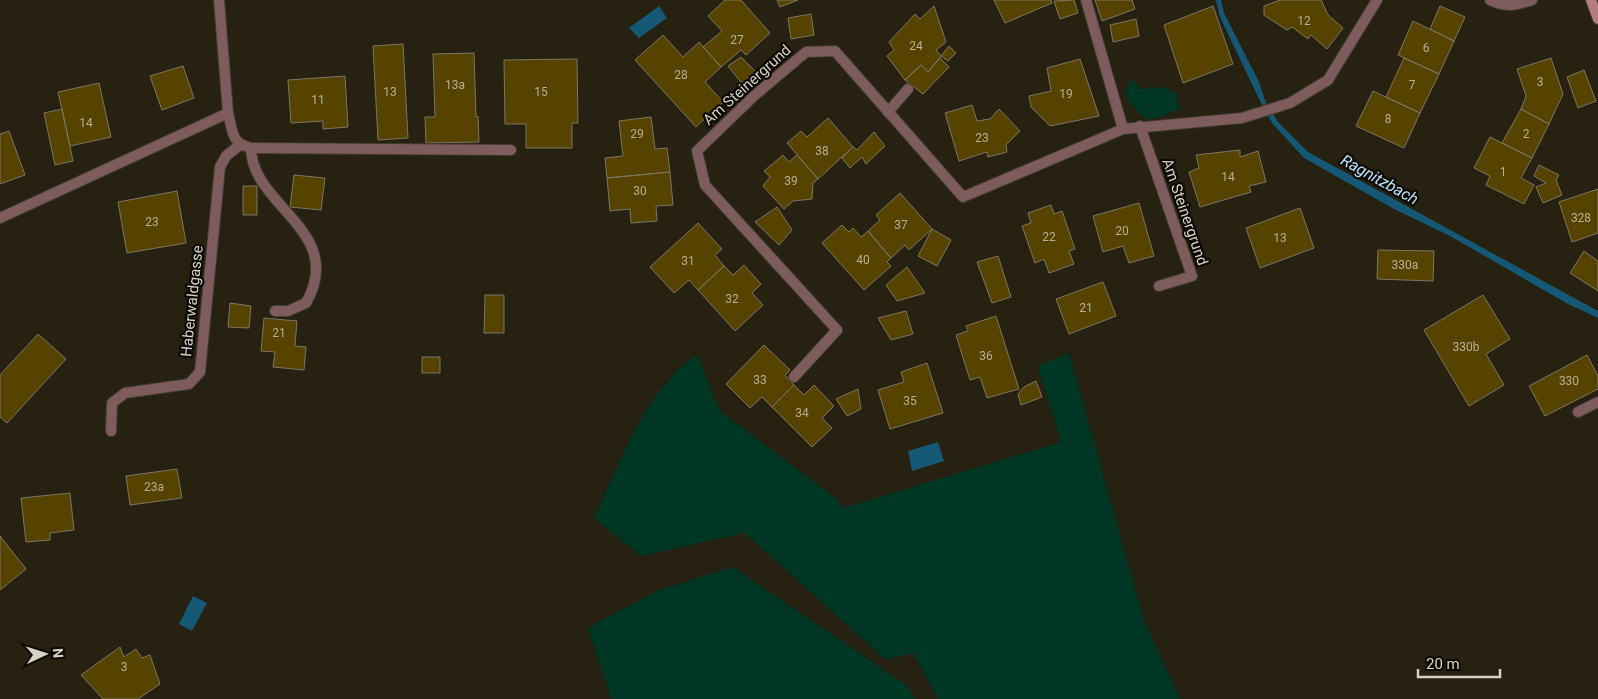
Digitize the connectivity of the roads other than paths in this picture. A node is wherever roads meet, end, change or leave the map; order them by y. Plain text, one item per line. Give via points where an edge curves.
1 (219, 0) edge
2 (1086, 0) edge
3 (1377, 0) edge
4 (1490, 0) edge
5 (1532, 0) edge
6 (1591, 0) edge
7 (1598, 19) edge
8 (908, 89) dead end
9 (888, 112) junction
10 (228, 113) junction
11 (1140, 126) junction
12 (1123, 129) junction
13 (240, 145) junction
14 (251, 148) junction
15 (511, 150) dead end
16 (0, 218) edge
17 (1159, 286) dead end
18 (275, 311) dead end
19 (794, 377) dead end
20 (1598, 402) edge
21 (1578, 412) dead end
22 (111, 431) dead end

1 - 10 street
2 - 12 street
3 - 11 street, Am Steinergrund via 1328,80 1290,103 1242,118
4 - 5 street via 1510,6
6 - 7 main road
8 - 9 street
9 - 12 street, Am Steinergrund via 963,197
9 - 19 street, Am Steinergrund via 834,51 806,52 697,151 705,185 837,330
10 - 13 street via 235,140
10 - 16 street
11 - 12 street, Am Steinergrund
11 - 17 street, Am Steinergrund via 1192,276
13 - 14 street
13 - 22 street, Haberwaldgasse via 226,156 220,167 200,372 190,384 125,393 112,403
14 - 15 street
14 - 18 street via 255,173 304,233 312,247 315,262 306,303 288,311
20 - 21 street

